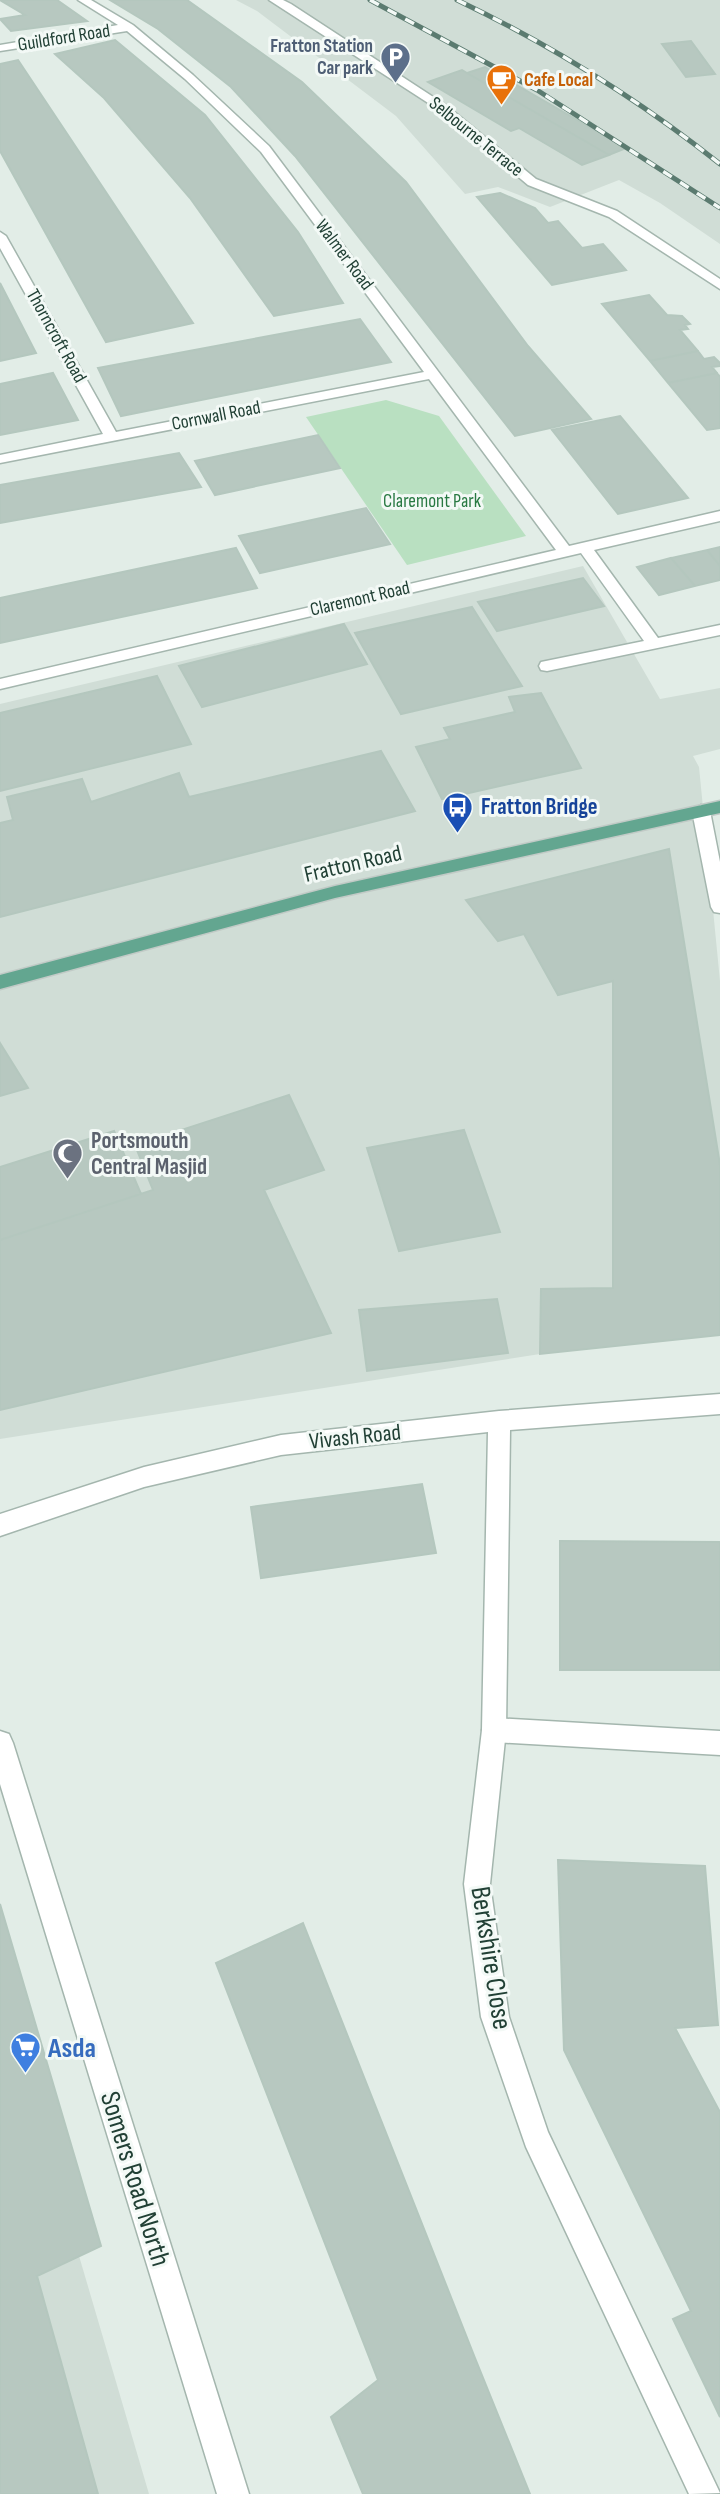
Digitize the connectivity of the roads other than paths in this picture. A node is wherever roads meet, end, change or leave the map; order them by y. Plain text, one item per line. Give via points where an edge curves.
1 (83, 0) edge
2 (274, 0) edge
3 (129, 27) junction
4 (0, 48) edge
5 (0, 236) edge
6 (720, 285) edge
7 (433, 374) junction
8 (111, 436) junction
9 (0, 460) edge
10 (720, 516) edge
11 (584, 547) junction
12 (565, 551) junction
13 (720, 630) edge
14 (654, 644) junction
15 (547, 666) dead end
16 (0, 684) edge
17 (720, 807) edge
18 (701, 811) junction
19 (720, 907) edge
20 (0, 982) edge
21 (720, 1404) edge
22 (499, 1421) junction
23 (0, 1525) edge
24 (494, 1730) junction
25 (0, 1743) edge
26 (720, 1743) edge
27 (233, 2494) edge
28 (705, 2494) edge

1 - 3 street, Walmer Road
2 - 6 street, Selbourne Terrace via 443,108 532,182 613,214
3 - 4 street, Guildford Road
3 - 7 street, Walmer Road via 265,149
5 - 8 street, Thorncroft Road
7 - 8 street, Cornwall Road
7 - 12 street, Walmer Road
8 - 9 street, Cornwall Road
10 - 11 street, Claremont Road
11 - 12 street, Claremont Road
11 - 14 street
12 - 16 street, Claremont Road
13 - 14 street
14 - 15 street
17 - 18 main road, Fratton Road
18 - 19 street
18 - 20 main road, Fratton Road via 335,892
21 - 22 street, Vivash Road
22 - 23 street, Vivash Road via 281,1445 144,1477
22 - 24 street, Berkshire Close
24 - 26 street
24 - 28 street, Berkshire Close via 477,1884 495,2017 536,2137
25 - 27 street, Somers Road North

